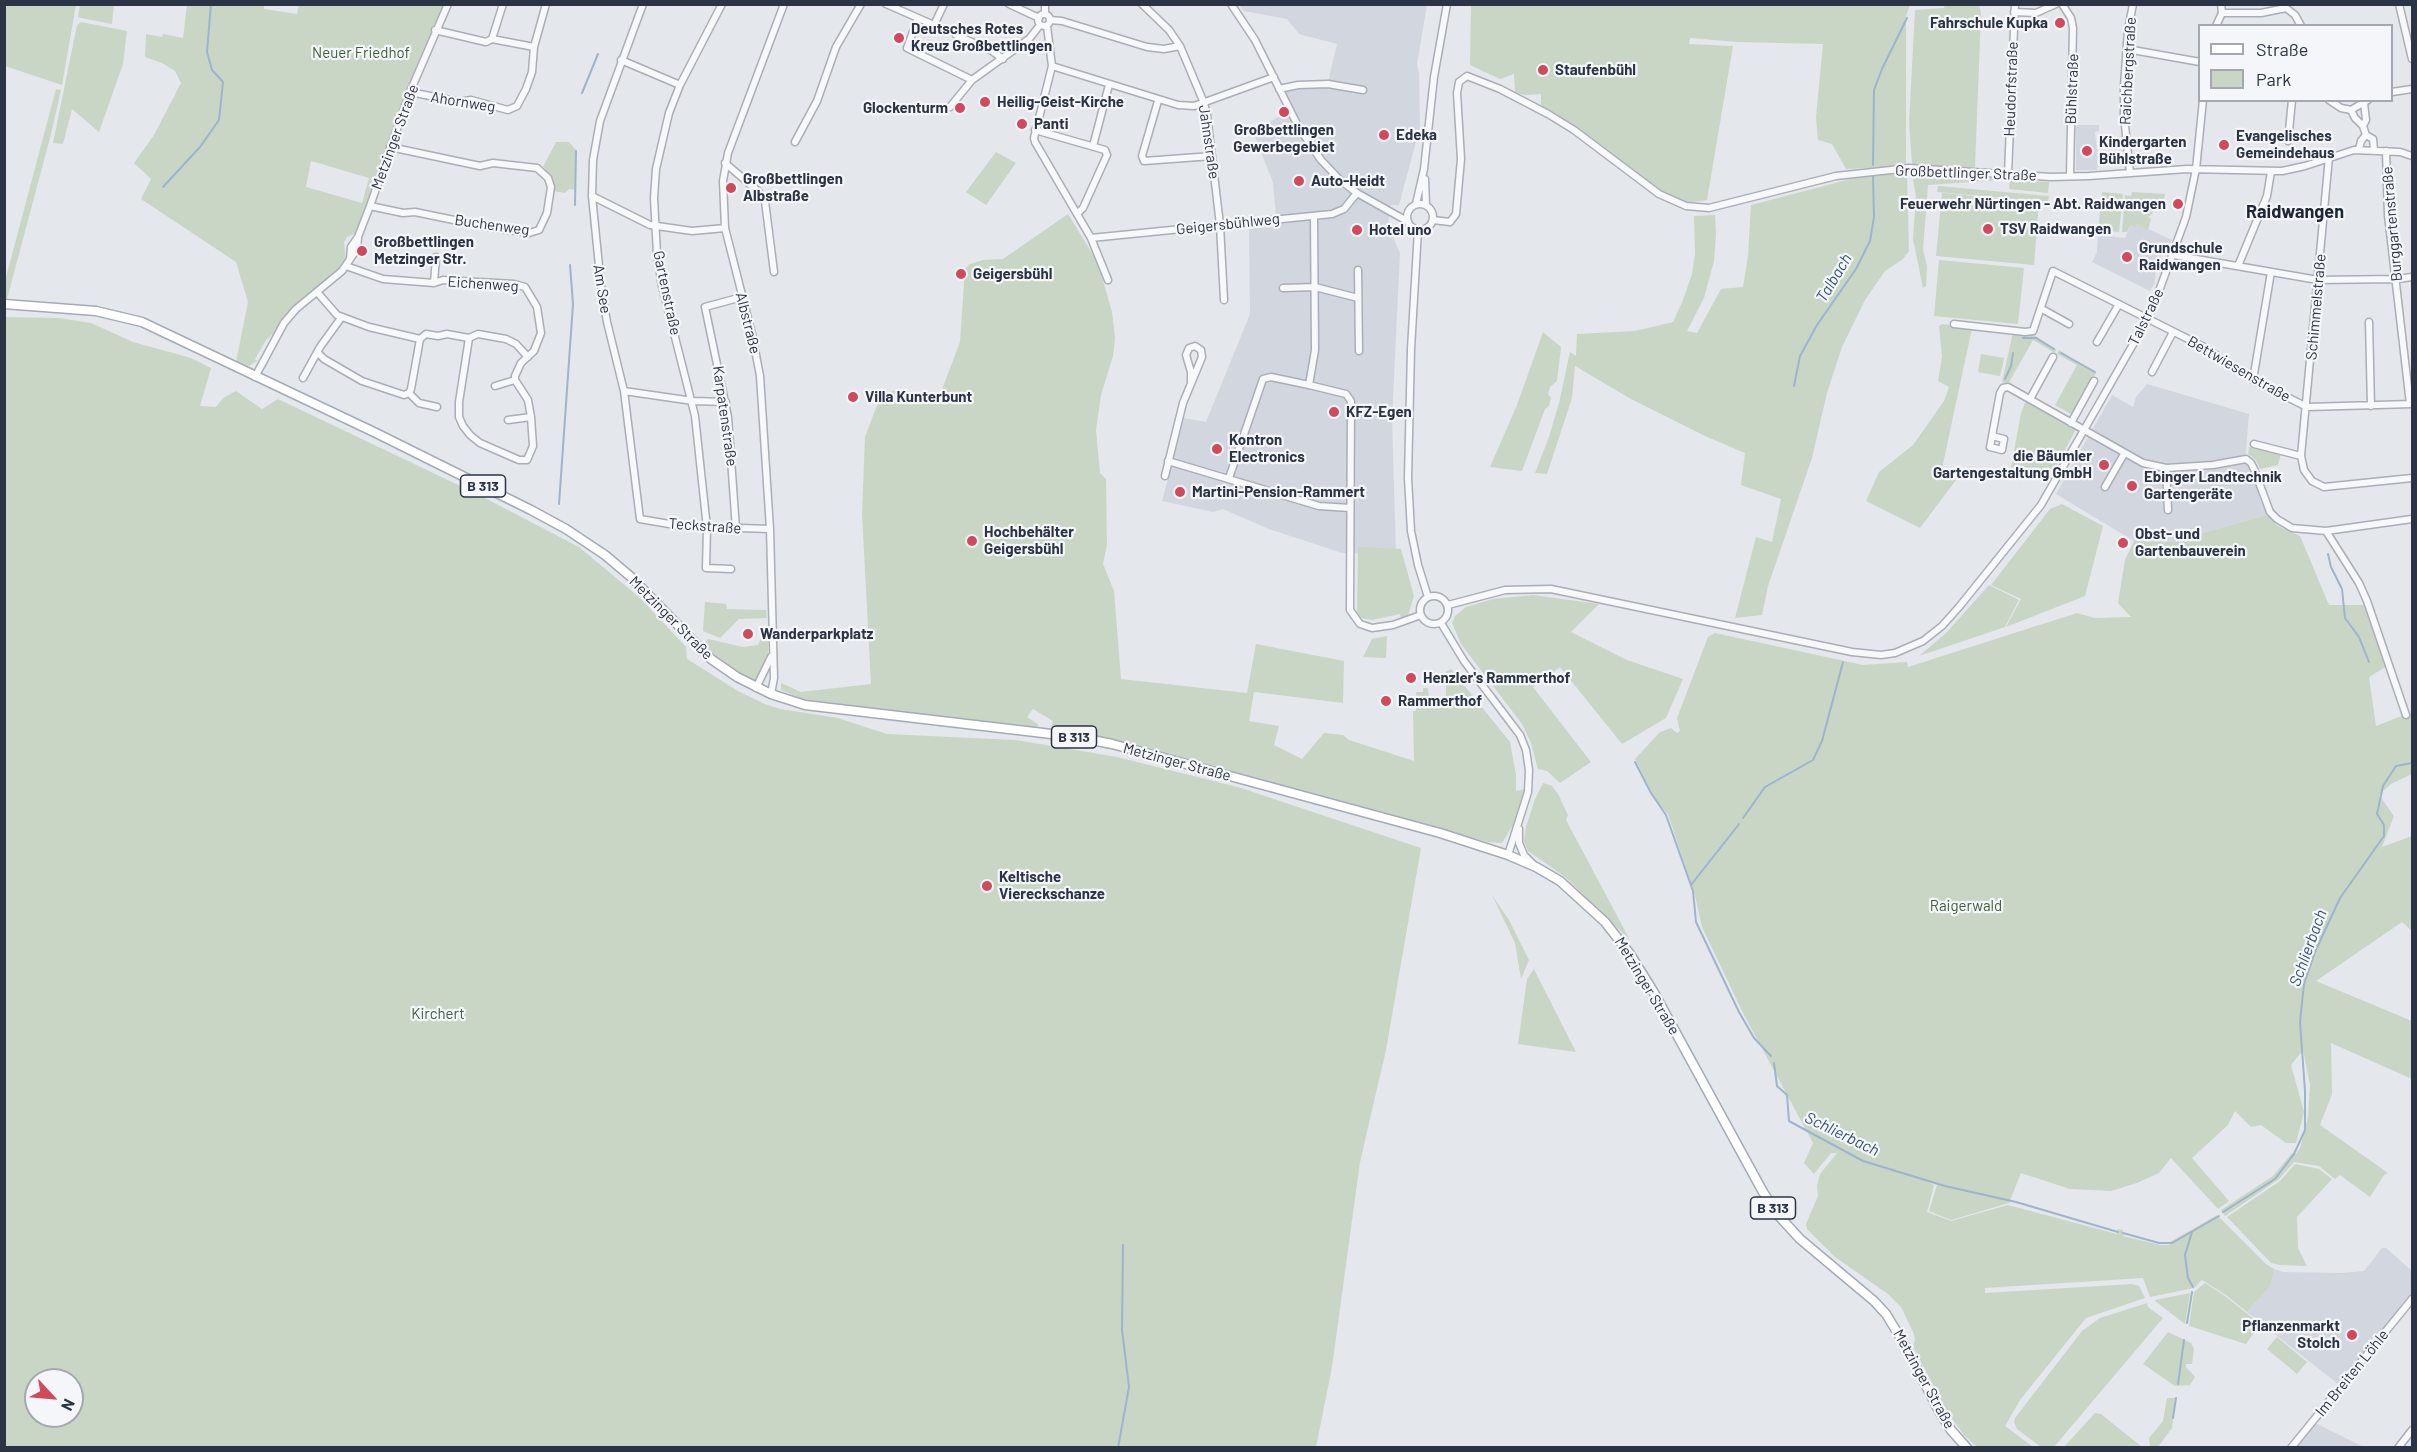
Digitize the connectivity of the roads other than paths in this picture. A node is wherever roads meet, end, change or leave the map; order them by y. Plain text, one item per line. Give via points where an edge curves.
1 (447, 4) edge
2 (503, 4) edge
3 (546, 4) edge
4 (643, 4) edge
5 (722, 4) edge
6 (783, 4) edge
7 (861, 4) edge
8 (886, 4) edge
9 (944, 4) edge
10 (1009, 4) edge
11 (1045, 4) edge
12 (1142, 4) edge
13 (1231, 4) edge
14 (1447, 4) edge
15 (2015, 4) edge
16 (2056, 4) edge
17 (2062, 4) edge
18 (2133, 4) edge
19 (2221, 4) edge
20 (2399, 4) edge
21 (2286, 6) edge
22 (2014, 12) junction
23 (2222, 13) junction
24 (918, 18) junction
25 (1044, 21) junction
26 (2217, 24) edge
27 (2300, 24) edge
28 (435, 30) junction
29 (956, 35) dead end
30 (492, 39) junction
31 (1180, 46) junction
32 (534, 47) junction
33 (2127, 49) junction
34 (1003, 59) junction
35 (2412, 59) edge
36 (621, 60) junction
37 (2198, 62) edge
38 (1052, 66) junction
39 (1274, 77) junction
40 (972, 80) junction
41 (680, 85) junction
42 (1109, 85) junction
43 (2412, 88) edge
44 (1279, 89) junction
45 (1363, 90) dead end
46 (2393, 92) edge
47 (410, 93) junction
48 (1158, 100) junction
49 (2203, 102) edge
50 (2292, 102) edge
51 (2332, 102) edge
52 (2366, 102) edge
53 (1204, 103) junction
54 (950, 107) dead end
55 (2351, 110) junction
56 (2363, 126) junction
57 (1035, 130) junction
58 (2366, 135) junction
59 (2288, 141) dead end
60 (795, 142) dead end
61 (1093, 146) junction
62 (390, 147) junction
63 (2359, 149) junction
64 (2374, 150) junction
65 (2386, 151) junction
66 (1212, 156) junction
67 (2412, 156) edge
68 (2329, 157) junction
69 (725, 163) junction
70 (1424, 169) junction
71 (2196, 169) junction
72 (2271, 172) junction
73 (2130, 173) junction
74 (2008, 174) junction
75 (2070, 176) junction
76 (1357, 193) junction
77 (592, 196) junction
78 (1416, 204) junction
79 (1426, 205) junction
80 (370, 206) junction
81 (1409, 209) junction
82 (1393, 212) junction
83 (1077, 214) junction
84 (1314, 216) junction
85 (1432, 220) junction
86 (1407, 221) junction
87 (1220, 225) junction
88 (655, 226) junction
89 (725, 228) junction
90 (1418, 230) junction
91 (1091, 238) junction
92 (2173, 255) junction
93 (436, 257) dead end
94 (346, 266) junction
95 (2238, 266) junction
96 (1358, 270) dead end
97 (774, 272) dead end
98 (2271, 272) junction
99 (2412, 277) edge
100 (2397, 279) junction
101 (1108, 280) dead end
102 (2318, 280) junction
103 (434, 284) junction
104 (1283, 288) dead end
105 (1315, 288) junction
106 (317, 292) junction
107 (742, 297) junction
108 (1358, 298) junction
109 (1224, 300) dead end
110 (4, 304) edge
111 (2119, 304) junction
112 (2042, 309) junction
113 (341, 318) junction
114 (2146, 320) junction
115 (2369, 322) dead end
116 (1954, 324) dead end
117 (2069, 324) dead end
118 (2173, 332) junction
119 (469, 338) junction
120 (420, 339) junction
121 (2097, 342) dead end
122 (1359, 351) dead end
123 (318, 353) junction
124 (528, 357) junction
125 (2053, 357) dead end
126 (2152, 372) dead end
127 (255, 376) junction
128 (303, 378) dead end
129 (515, 380) junction
130 (2253, 380) junction
131 (1191, 381) junction
132 (2094, 381) dead end
133 (1309, 385) junction
134 (495, 386) dead end
135 (624, 391) junction
136 (409, 393) junction
137 (2030, 399) junction
138 (693, 401) junction
139 (726, 402) junction
140 (2411, 404) edge
141 (2371, 406) junction
142 (437, 407) dead end
143 (2307, 407) junction
144 (531, 417) junction
145 (508, 420) dead end
146 (2071, 423) junction
147 (2085, 431) junction
148 (1992, 436) dead end
149 (2254, 444) dead end
150 (2124, 453) junction
151 (2301, 456) junction
152 (1168, 461) junction
153 (2166, 468) junction
154 (1166, 476) dead end
155 (1229, 478) junction
156 (2412, 478) edge
157 (2105, 487) dead end
158 (1350, 508) junction
159 (2168, 510) dead end
160 (640, 519) joint
161 (2412, 519) edge
162 (707, 528) junction
163 (736, 529) junction
164 (770, 529) junction
165 (2326, 531) junction
166 (731, 569) dead end
167 (1428, 597) junction
168 (1448, 605) junction
169 (1421, 615) junction
170 (1441, 623) junction
171 (772, 653) junction
172 (756, 688) junction
173 (771, 694) junction
174 (2406, 715) dead end
175 (1519, 822) junction
176 (1508, 855) junction
177 (1536, 867) junction
178 (2412, 1299) edge
179 (2412, 1430) edge
180 (1967, 1448) edge
181 (2291, 1448) edge
182 (2398, 1448) edge

1 - 28 street, Metzinger Straße
2 - 30 street
3 - 32 street
4 - 36 street, Am See
5 - 41 street, Gartenstraße
6 - 69 street, Albstraße
7 - 60 street via 836,47 818,100
8 - 24 street
9 - 24 street via 934,25
10 - 25 street
11 - 25 street
12 - 31 street, Jahnstraße
13 - 39 street
14 - 70 street
15 - 22 street, Heudorfstraße
16 - 22 street via 2036,13
17 - 75 street, Bühlstraße via 2071,18 2074,34
18 - 33 street, Raichbergstraße
19 - 23 street
20 - 35 street
21 - 23 street via 2261,13
21 - 27 street
22 - 74 street, Heudorfstraße
23 - 26 street
24 - 40 street via 907,48
25 - 31 street via 1062,21 1148,48
25 - 34 street via 1029,39
25 - 38 street
28 - 30 street via 486,42
28 - 47 street, Metzinger Straße
29 - 34 street
30 - 32 street
31 - 53 street, Jahnstraße
32 - 47 street, Ahornweg via 530,79 513,109
33 - 37 street
33 - 73 street, Raichbergstraße via 2124,116
34 - 40 street
36 - 41 street
36 - 77 street, Am See via 597,134
38 - 42 street
38 - 57 street
39 - 44 street
39 - 53 street
40 - 54 street
41 - 88 street, Gartenstraße via 657,162
42 - 48 street
42 - 61 street
43 - 46 street
44 - 45 street via 1298,84 1328,84
44 - 76 street via 1316,154
47 - 62 street, Metzinger Straße
48 - 53 street via 1178,105
48 - 66 street via 1142,156 1144,161
49 - 71 street, Talstraße
50 - 59 street
51 - 55 street
52 - 55 street
52 - 56 street
53 - 66 street, Jahnstraße
55 - 56 street
56 - 58 street
57 - 61 street
57 - 83 street via 1035,142
58 - 63 street
58 - 64 street via 2373,139
61 - 83 street via 1107,154
62 - 80 street, Metzinger Straße
62 - 80 street, Buchenweg via 480,166 492,163 537,168 551,187 547,213 539,230 529,233
63 - 64 street, Großbettlinger Straße
63 - 68 street, Großbettlinger Straße
64 - 65 street, Großbettlinger Straße
65 - 67 street, Großbettlinger Straße
65 - 100 street, Burggartenstraße via 2388,215
66 - 87 street, Jahnstraße
68 - 72 street, Großbettlinger Straße
68 - 102 street, Schimmelstraße
69 - 89 street, Albstraße
69 - 97 street via 765,201
70 - 78 street
70 - 79 street
71 - 72 street, Großbettlinger Straße
71 - 73 street, Großbettlinger Straße
71 - 92 street, Talstraße
72 - 95 street via 2266,196
73 - 75 street, Großbettlinger Straße
74 - 75 street, Großbettlinger Straße
74 - 85 street, Großbettlinger Straße via 1909,168 1871,171 1816,180 1709,208 1686,206 1659,194 1548,114 1467,76 1459,82 1457,93 1461,159 1456,214 1450,222
76 - 82 street
76 - 84 street, Geigersbühlweg via 1340,212
77 - 88 street
77 - 135 street, Am See via 601,286
78 - 79 street
78 - 81 street
79 - 85 street
80 - 94 street, Metzinger Straße
81 - 82 street
81 - 86 street
82 - 86 street
83 - 91 street
84 - 87 street, Geigersbühlweg
84 - 105 street
85 - 90 street via 1429,227
86 - 90 street
87 - 91 street, Geigersbühlweg
87 - 109 street, Jahnstraße
88 - 89 street via 692,231
88 - 138 street, Gartenstraße via 662,286
89 - 107 street, Albstraße
90 - 167 street via 1407,478 1411,531
91 - 101 street
92 - 95 street
92 - 114 street, Talstraße
93 - 103 street
94 - 103 street, Eichenweg via 383,279
94 - 106 street, Metzinger Straße
95 - 98 street
96 - 108 street
98 - 102 street
98 - 130 street
99 - 100 street
100 - 102 street
100 - 140 street, Burggartenstraße
102 - 143 street, Schimmelstraße
103 - 124 street, Eichenweg via 443,280 525,287 537,307 541,326 538,345
104 - 105 street
105 - 108 street
105 - 133 street via 1315,358
106 - 113 street
106 - 127 street, Metzinger Straße via 284,322
107 - 139 street, Karpatenstraße via 705,307
107 - 164 street, Albstraße via 760,376
108 - 122 street
110 - 127 main road, B 313 via 65,307 121,316
111 - 112 street, Bettwiesenstraße via 2053,271
111 - 114 street, Bettwiesenstraße
111 - 121 street
112 - 116 street via 2036,328 2030,332
112 - 117 street
113 - 120 street
113 - 123 street
114 - 118 street, Bettwiesenstraße
114 - 147 street, Talstraße
115 - 141 street
118 - 126 street, Bettwiesenstraße
118 - 130 street, Bettwiesenstraße via 2204,347
119 - 120 street via 426,334
119 - 124 street via 478,334 507,339
119 - 144 street via 459,402 459,417 466,431 496,450 527,460 533,440
120 - 136 street
123 - 128 street
123 - 136 street via 362,381 404,395
124 - 129 street via 518,368
125 - 137 street
127 - 172 main road, Metzinger Straße / B 313 via 433,461 579,537 627,573 711,659
129 - 134 street
129 - 144 street via 528,400
130 - 143 street, Bettwiesenstraße
131 - 131 street via 1202,353 1195,346 1186,352
131 - 152 street
132 - 146 street
133 - 155 street via 1271,377 1263,379
133 - 158 street via 1346,394 1351,401
135 - 138 street
135 - 160 street, Am See
136 - 142 street via 419,403
137 - 146 street
137 - 148 street via 2003,388
138 - 139 street
138 - 162 street, Gartenstraße
139 - 163 street, Karpatenstraße
140 - 141 street, Bettwiesenstraße
141 - 143 street, Bettwiesenstraße
143 - 151 street, Schimmelstraße
144 - 145 street
146 - 147 street
147 - 150 street
147 - 168 street, Talstraße via 2055,483 1942,626 1923,641 1895,653 1852,652 1551,589 1505,590
149 - 151 street
150 - 153 street via 2143,463
150 - 157 street
151 - 156 street via 2307,476 2319,485
152 - 154 street
152 - 155 street
153 - 159 street
153 - 165 street via 2246,459 2251,463 2265,503 2277,519 2300,529
155 - 158 street via 1319,506
158 - 169 street via 1352,615 1360,624 1372,628
160 - 162 street, Teckstraße
161 - 165 street
162 - 163 street, Teckstraße
162 - 166 street, Gartenstraße via 706,568
163 - 164 street, Teckstraße
164 - 171 street, Albstraße
165 - 174 street via 2367,601
167 - 168 street via 1442,598
167 - 169 street via 1422,603
168 - 170 street via 1449,614
169 - 170 street via 1431,624
170 - 175 street via 1523,742 1529,770 1528,792
171 - 172 street, Albstraße
171 - 173 street, Albstraße
172 - 173 main road, Metzinger Straße / B 313
173 - 176 main road, Metzinger Straße / B 313 via 804,705 1112,744 1370,812
175 - 176 street
175 - 177 street via 1519,843
176 - 177 main road, Metzinger Straße / B 313
177 - 180 main road, Metzinger Straße / B 313 via 1560,881 1618,938 1653,991 1773,1207 1800,1239 1886,1314 1951,1430
178 - 181 street, Im Breiten Löhle
179 - 182 street

